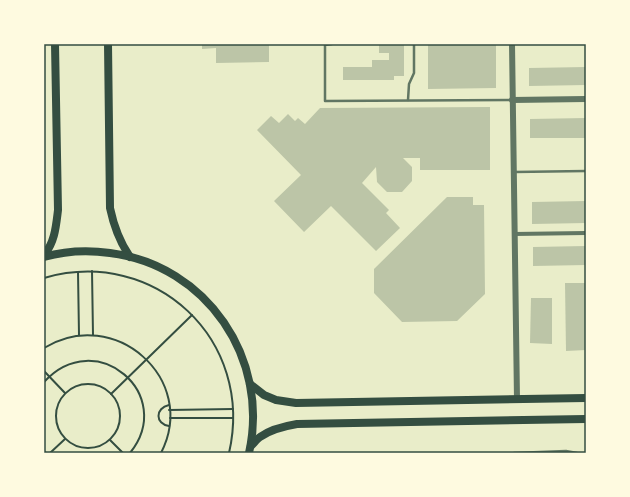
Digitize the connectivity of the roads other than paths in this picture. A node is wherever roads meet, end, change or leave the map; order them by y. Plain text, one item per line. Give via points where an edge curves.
1 (55, 44) edge
2 (108, 44) edge
3 (332, 44) edge
4 (414, 44) edge
5 (512, 44) edge
6 (586, 99) edge
7 (408, 100) junction
8 (512, 100) junction
9 (586, 171) edge
10 (513, 172) junction
11 (586, 233) edge
12 (514, 234) junction
13 (44, 256) edge
14 (130, 257) junction
15 (250, 384) junction
16 (586, 398) edge
17 (518, 399) junction
18 (586, 419) edge
19 (250, 449) edge
20 (514, 453) edge
21 (577, 453) edge

1 - 13 main road via 58,210 56,229
2 - 14 main road via 110,208 118,237
3 - 7 lane via 325,45 325,101
4 - 7 lane via 414,73 409,84
5 - 8 street
6 - 8 street
7 - 8 lane
8 - 10 street
9 - 10 lane
10 - 12 street
11 - 12 street
12 - 17 street
13 - 14 main road via 82,251
14 - 15 main road via 169,272 212,306 233,336
15 - 17 main road via 264,395 276,400 296,403
15 - 19 main road via 253,423
16 - 17 main road
18 - 19 main road via 297,424 271,430 261,436
20 - 21 lane

